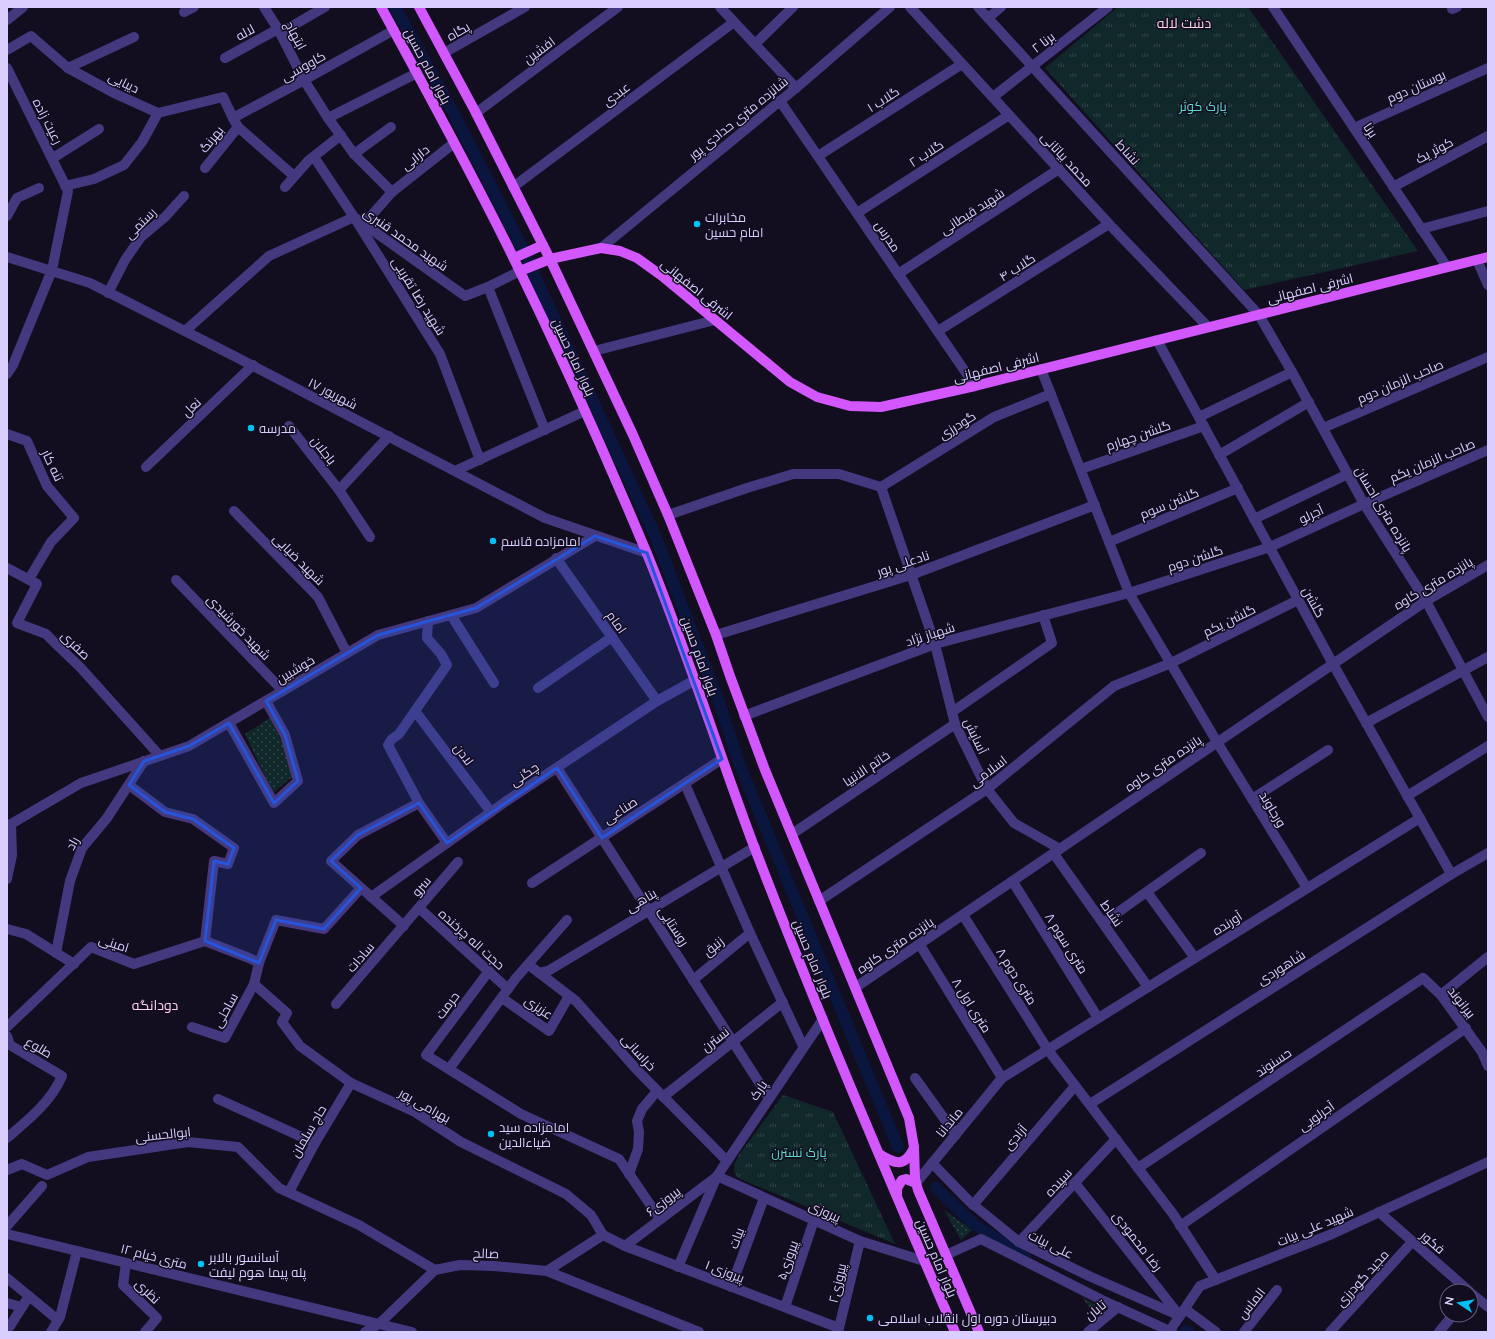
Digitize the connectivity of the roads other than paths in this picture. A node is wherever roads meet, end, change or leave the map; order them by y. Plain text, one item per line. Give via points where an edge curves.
1 (23, 7) edge
2 (194, 7) edge
3 (264, 7) edge
4 (325, 7) edge
5 (381, 7) edge
6 (419, 7) edge
7 (525, 7) edge
8 (618, 7) edge
9 (720, 7) edge
10 (793, 7) edge
11 (890, 7) edge
12 (910, 7) edge
13 (978, 7) edge
14 (1002, 7) edge
15 (1108, 7) edge
16 (1273, 7) edge
17 (184, 12) dead end
18 (988, 18) junction
19 (7, 20) edge
20 (734, 22) junction
21 (394, 30) junction
22 (279, 31) junction
23 (134, 36) dead end
24 (755, 44) junction
25 (7, 50) edge
26 (444, 53) junction
27 (225, 58) dead end
28 (962, 64) junction
29 (1032, 67) junction
30 (7, 68) edge
31 (68, 68) junction
32 (1488, 68) edge
33 (417, 73) junction
34 (304, 80) junction
35 (796, 88) junction
36 (993, 97) junction
37 (780, 100) junction
38 (158, 112) junction
39 (476, 113) junction
40 (1009, 115) junction
41 (233, 118) junction
42 (328, 118) junction
43 (238, 127) junction
44 (391, 127) dead end
45 (1354, 128) junction
46 (99, 129) dead end
47 (341, 135) junction
48 (1488, 136) edge
49 (454, 143) junction
50 (354, 154) junction
51 (818, 156) junction
52 (314, 157) junction
53 (53, 158) junction
54 (205, 168) dead end
55 (1059, 169) junction
56 (294, 176) junction
57 (65, 186) junction
58 (285, 187) dead end
59 (513, 187) junction
60 (1393, 187) junction
61 (39, 188) dead end
62 (392, 192) junction
63 (184, 196) dead end
64 (1488, 212) edge
65 (857, 213) junction
66 (7, 216) edge
67 (354, 217) junction
68 (364, 224) junction
69 (1109, 224) junction
70 (1421, 229) junction
71 (543, 245) junction
72 (601, 248) junction
73 (7, 256) edge
74 (1488, 257) edge
75 (514, 258) junction
76 (550, 259) junction
77 (1477, 260) junction
78 (1447, 267) junction
79 (52, 270) junction
80 (520, 271) junction
81 (898, 274) junction
82 (1488, 285) edge
83 (488, 287) junction
84 (108, 293) junction
85 (1259, 314) junction
86 (715, 320) junction
87 (1208, 327) junction
88 (185, 331) junction
89 (938, 332) junction
90 (1157, 340) junction
91 (594, 351) junction
92 (1488, 357) edge
93 (253, 365) junction
94 (1041, 369) junction
95 (1292, 372) junction
96 (7, 374) edge
97 (975, 386) junction
98 (1051, 394) junction
99 (1309, 402) junction
100 (585, 411) junction
101 (1201, 422) junction
102 (288, 426) dead end
103 (1323, 428) junction
104 (544, 430) junction
105 (7, 434) edge
106 (389, 436) junction
107 (1488, 450) edge
108 (1219, 455) junction
109 (480, 460) junction
110 (146, 467) dead end
111 (1081, 469) junction
112 (455, 471) junction
113 (1348, 474) junction
114 (881, 486) junction
115 (1238, 488) junction
116 (339, 490) junction
117 (1364, 504) junction
118 (1095, 505) junction
119 (234, 511) dead end
120 (668, 515) junction
121 (1254, 519) junction
122 (595, 536) junction
123 (370, 537) dead end
124 (1109, 542) junction
125 (1270, 548) junction
126 (647, 553) junction
127 (556, 558) junction
128 (1488, 565) edge
129 (7, 568) edge
130 (911, 575) junction
131 (29, 580) junction
132 (176, 580) dead end
133 (1129, 593) junction
134 (1298, 600) junction
135 (1426, 602) junction
136 (451, 615) junction
137 (1043, 615) junction
138 (428, 621) junction
139 (716, 635) junction
140 (612, 638) junction
141 (936, 644) junction
142 (347, 654) junction
143 (1488, 657) edge
144 (1170, 663) junction
145 (1333, 664) junction
146 (1462, 670) junction
147 (695, 680) junction
148 (494, 683) dead end
149 (538, 688) dead end
150 (283, 691) junction
151 (266, 701) junction
152 (657, 701) junction
153 (416, 711) junction
154 (952, 712) junction
155 (744, 716) junction
156 (1488, 717) edge
157 (229, 723) junction
158 (1366, 723) junction
159 (955, 724) junction
160 (1218, 742) junction
161 (1488, 746) edge
162 (1328, 750) dead end
163 (160, 756) junction
164 (722, 759) junction
165 (144, 761) junction
166 (557, 768) junction
167 (685, 784) junction
168 (129, 785) junction
169 (987, 789) junction
170 (1407, 796) junction
171 (1252, 799) junction
172 (419, 803) junction
173 (491, 812) junction
174 (1420, 818) junction
175 (9, 824) edge
176 (792, 834) junction
177 (602, 838) junction
178 (447, 843) junction
179 (755, 847) junction
180 (1057, 852) junction
181 (1201, 853) dead end
182 (1488, 853) edge
183 (458, 862) dead end
184 (721, 867) junction
185 (1450, 875) junction
186 (7, 879) edge
187 (1013, 882) junction
188 (532, 883) dead end
189 (361, 888) junction
190 (1307, 888) junction
191 (1147, 892) junction
192 (371, 897) junction
193 (819, 901) junction
194 (418, 908) junction
195 (649, 911) junction
196 (963, 916) junction
197 (567, 920) dead end
198 (1103, 923) junction
199 (404, 926) junction
200 (7, 929) edge
201 (750, 933) junction
202 (205, 941) junction
203 (920, 945) junction
204 (56, 953) junction
205 (1488, 957) edge
206 (1195, 958) junction
207 (260, 963) junction
208 (74, 964) junction
209 (529, 965) junction
210 (489, 971) junction
211 (539, 973) junction
212 (1423, 978) joint
213 (693, 980) junction
214 (254, 984) junction
215 (856, 987) junction
216 (1148, 987) junction
217 (508, 989) junction
218 (1441, 995) junction
219 (569, 996) junction
220 (502, 998) junction
221 (783, 1002) junction
222 (336, 1004) dead end
223 (1098, 1018) junction
224 (823, 1019) junction
225 (7, 1027) edge
226 (192, 1027) dead end
227 (1466, 1028) junction
228 (7, 1036) edge
229 (733, 1042) junction
230 (803, 1046) junction
231 (1048, 1050) junction
232 (1488, 1066) edge
233 (449, 1069) junction
234 (915, 1078) dead end
235 (1002, 1078) junction
236 (351, 1082) junction
237 (1075, 1086) junction
238 (660, 1094) junction
239 (769, 1098) junction
240 (218, 1099) dead end
241 (1090, 1104) junction
242 (956, 1134) junction
243 (7, 1138) edge
244 (1116, 1139) junction
245 (315, 1143) junction
246 (914, 1148) junction
247 (879, 1154) junction
248 (727, 1161) junction
249 (1488, 1162) edge
250 (932, 1163) junction
251 (1138, 1168) junction
252 (7, 1170) edge
253 (629, 1174) junction
254 (717, 1176) junction
255 (916, 1183) junction
256 (1075, 1183) junction
257 (42, 1186) dead end
258 (289, 1192) junction
259 (897, 1196) junction
260 (764, 1198) junction
261 (973, 1205) junction
262 (1379, 1212) junction
263 (660, 1219) junction
264 (814, 1220) junction
265 (7, 1226) edge
266 (1180, 1226) junction
267 (7, 1234) edge
268 (603, 1234) junction
269 (860, 1241) junction
270 (1019, 1242) junction
271 (1412, 1242) junction
272 (625, 1246) junction
273 (77, 1251) junction
274 (946, 1255) junction
275 (924, 1261) junction
276 (126, 1263) junction
277 (678, 1267) junction
278 (435, 1270) junction
279 (547, 1271) junction
280 (7, 1278) edge
281 (1216, 1280) junction
282 (1459, 1283) edge
283 (731, 1287) junction
284 (1277, 1290) dead end
285 (29, 1296) junction
286 (1479, 1300) edge
287 (7, 1303) edge
288 (22, 1307) junction
289 (785, 1307) junction
290 (1118, 1307) junction
291 (1488, 1307) edge
292 (1182, 1312) junction
293 (58, 1320) junction
294 (1446, 1323) edge
295 (379, 1324) junction
296 (7, 1329) edge
297 (839, 1330) edge
298 (51, 1332) edge
299 (145, 1332) edge
300 (366, 1332) edge
301 (409, 1332) edge
302 (699, 1332) edge
303 (955, 1332) edge
304 (979, 1332) edge
305 (1088, 1332) edge
306 (1170, 1332) edge
307 (1216, 1332) edge
308 (1244, 1332) edge
309 (1330, 1332) edge
310 (1439, 1332) edge

1 - 19 street
2 - 17 street
3 - 22 street, ابتهاج
4 - 22 street, لاله
5 - 21 main road, بلوار امام حسین
6 - 26 main road, بلوار امام حسین
7 - 26 street, پگاه
8 - 39 street, افشین
9 - 20 street
10 - 24 street
11 - 35 street, شانزده متری حدادی پور
12 - 28 street, محمد بیاتانی
13 - 18 street, نشاط
14 - 18 street
15 - 29 street, برنا ۲
16 - 45 street, برنا
18 - 29 street, نشاط
20 - 24 street
20 - 59 street, عبدی
21 - 33 main road, بلوار امام حسین
21 - 34 street, کاووسی
22 - 27 street, لاله
22 - 34 street, ابتهاج
23 - 31 street
24 - 35 street
25 - 31 street, دیبایی via 31,36
26 - 39 main road, بلوار امام حسین
28 - 36 street, محمد بیاتانی
28 - 51 street, گلاب ۱
29 - 36 street, برنا ۲
29 - 85 street, نشاط
30 - 53 street, رعیت زاده
31 - 38 street, دیبایی via 116,94
32 - 45 street, بوستان دوم
33 - 42 street
33 - 49 main road, بلوار امام حسین
34 - 41 street, کاووسی
34 - 42 street, ابتهاج
35 - 37 street, شانزده متری حدادی پور
36 - 40 street, محمد بیاتانی
37 - 51 street, مدرس
37 - 72 street, شانزده متری حدادی پور
38 - 41 street via 223,97
38 - 57 street via 142,142 124,165 94,178
39 - 59 main road, بلوار امام حسین
40 - 55 street, محمد بیاتانی
40 - 65 street, گلاب ۲
41 - 43 street
42 - 47 street, ابتهاج
43 - 54 street, بهرنگ
43 - 56 street
44 - 50 street
45 - 60 street, برنا
46 - 53 street
47 - 50 street, ابتهاج
47 - 52 street
48 - 60 street, کوثر یک
49 - 62 street, دارابی
49 - 75 main road, بلوار امام حسین
50 - 62 street, ابتهاج
51 - 65 street, مدرس
52 - 56 street
52 - 67 street, شهید رضا تقریبی
53 - 57 street, رعیت زاده
55 - 69 street, محمد بیاتانی
55 - 81 street, شهید قیطانی
56 - 58 street
57 - 79 street, رعیت زاده via 68,191
59 - 71 main road, بلوار امام حسین
60 - 70 street, برنا
61 - 66 street via 17,198
62 - 68 street, دارابی
63 - 84 street, رستمی via 165,217 141,237 124,260
64 - 70 street
65 - 81 street, مدرس
67 - 68 street, شهید محمد قنبری
67 - 88 street, شهید محمد قنبری via 269,256
67 - 109 street, شهید رضا تقریبی via 440,354
68 - 83 street, شهید محمد قنبری via 465,296
69 - 87 street, محمد بیاتانی
69 - 89 street, گلاب ۴
70 - 78 street, برنا
71 - 75 main road
71 - 76 main road, بلوار امام حسین
72 - 76 main road, اشرفی اصفهانی
72 - 86 main road, اشرفی اصفهانی via 620,251 637,258
73 - 79 street, ۱۷ شهریور
74 - 77 main road, اشرفی اصفهانی
75 - 80 main road, بلوار امام حسین
76 - 80 main road, اشرفی اصفهانی
76 - 91 main road, بلوار امام حسین
77 - 78 main road, اشرفی اصفهانی
77 - 82 street
78 - 85 main road, اشرفی اصفهانی
79 - 84 street, ۱۷ شهریور
79 - 96 street, رعیت زاده
80 - 83 street, شهید محمد قنبری
80 - 100 main road, بلوار امام حسین
81 - 89 street, مدرس
83 - 104 street
84 - 88 street, ۱۷ شهریور
85 - 87 main road, اشرفی اصفهانی
85 - 95 street, پانزده متری احسان
86 - 91 street
86 - 97 main road, اشرفی اصفهانی via 790,382 816,397 850,406 882,407
87 - 90 main road, اشرفی اصفهانی
88 - 93 street, ۱۷ شهریور
89 - 97 street, مدرس
90 - 94 main road, اشرفی اصفهانی
90 - 101 street, گلشن
91 - 120 main road, بلوار امام حسین
92 - 103 street, صاحب الزمان دوم
93 - 106 street, ۱۷ شهریور
93 - 110 street, نعل
94 - 97 main road, اشرفی اصفهانی
94 - 98 street, ورجاوند
95 - 99 street, پانزده متری احسان
95 - 101 street, گلشن چهارم
98 - 111 street, ورجاوند
98 - 114 street, گودرزی via 994,416
99 - 103 street, پانزده متری احسان
99 - 108 street
100 - 104 street
100 - 126 main road, بلوار امام حسین
101 - 108 street, گلشن
101 - 111 street, گلشن چهارم
102 - 116 street, باجلان
103 - 113 street, پانزده متری احسان
104 - 109 street
105 - 131 street, تنه کار via 27,441 46,486 74,518 52,542
106 - 112 street, ۱۷ شهریور
106 - 116 street
107 - 117 street, صاحب الزمان یکم
108 - 115 street, گلشن
109 - 112 street
111 - 118 street, ورجاوند
112 - 122 street, ۱۷ شهریور via 545,518
113 - 117 street, پانزده متری احسان
113 - 121 street
114 - 120 street via 839,474 793,474
114 - 130 street, آسایش
115 - 121 street, گلشن
115 - 124 street, گلشن سوم
116 - 123 street, باجلان
117 - 125 street, آجرلو
117 - 135 street, پانزده متری احسان
118 - 124 street, ورجاوند
118 - 130 street, نادعلی پور
119 - 142 street, شهید ضیایی via 318,597
120 - 139 main road, بلوار امام حسین
121 - 125 street, گلشن
122 - 126 street, ۱۷ شهریور
122 - 127 street, خوشبین
124 - 133 street, ورجاوند
125 - 133 street, گلشن دوم
125 - 134 street, گلشن
126 - 147 main road, بلوار امام حسین
127 - 136 street, خوشبین via 476,608
127 - 140 street, امام
128 - 135 street, پانزده متری کاوه
129 - 131 street
130 - 139 street, نادعلی پور
130 - 141 street, آسایش
131 - 163 street, صفری via 37,584 17,623 46,634 80,667
132 - 150 street, شهید خورشیدی
133 - 137 street, شهباز نژاد
133 - 144 street, ورجاوند
134 - 144 street, گلشن یکم
134 - 145 street, گلشن
135 - 145 street, پانزده متری کاوه
135 - 146 street, پانزده متری احسان
136 - 138 street, خوشبین
136 - 148 street
137 - 141 street, شهباز نژاد
137 - 154 street via 1052,642
138 - 142 street, خوشبین via 378,635
138 - 153 street via 427,638 447,665
139 - 155 main road, بلوار امام حسین
140 - 149 street
140 - 152 street, امام
141 - 154 street, آسایش
141 - 155 street, شهباز نژاد
142 - 150 street, خوشبین
143 - 146 street
144 - 160 street, ورجاوند
144 - 169 street, اسلامی via 1114,686
145 - 158 street, گلشن
145 - 160 street, پانزده متری کاوه
146 - 156 street, پانزده متری احسان
146 - 158 street
147 - 152 street, چگنی
147 - 164 main road, بلوار امام حسین
150 - 151 street, خوشبین
151 - 157 street, خوشبین
151 - 157 street via 285,735 298,781 274,803
152 - 166 street, چگنی
153 - 172 street via 388,745
153 - 173 street, لادن
154 - 159 street, آسایش
155 - 176 main road, بلوار امام حسین
157 - 163 street, خوشبین via 189,746
158 - 170 street, گلشن
159 - 169 street, آسایش
159 - 176 street, خاتم الانبیا
160 - 171 street, ورجاوند
160 - 180 street, پانزده متری کاوه
161 - 170 street
162 - 171 street
163 - 165 street, خوشبین
164 - 167 street, صناعی
164 - 179 main road, بلوار امام حسین
165 - 168 street, راد
165 - 175 street, خوشبین via 81,783
166 - 173 street, چگنی
166 - 177 street, روستایی
167 - 177 street, صناعی
167 - 184 street
168 - 202 street via 165,812 193,819 234,848 228,864 214,861
168 - 204 street, راد via 82,848 70,881
169 - 180 street, آسایش via 1014,823
169 - 193 street, اسلامی
170 - 174 street, گلشن
171 - 190 street, ورجاوند
172 - 178 street
172 - 189 street via 358,835 331,861
173 - 178 street, چگنی
174 - 185 street, گلشن
174 - 190 street, آورنده
175 - 186 street via 12,855
176 - 193 main road, بلوار امام حسین
177 - 188 street, صناعی
177 - 195 street, روستایی
178 - 192 street, چگنی
179 - 184 street, پناهی
179 - 224 main road, بلوار امام حسین
180 - 187 street, پانزده متری کاوه
180 - 198 street, نشاط
181 - 191 street
182 - 185 street, شاهوردی
183 - 194 street, سرو
184 - 195 street, پناهی
184 - 201 street
185 - 241 street, شاهوردی
187 - 196 street, پانزده متری کاوه
187 - 223 street, ۸ متری سوم
189 - 192 street
189 - 207 street, ساحلی via 324,929 276,920
190 - 206 street, آورنده
191 - 198 street
191 - 206 street
192 - 199 street
193 - 215 main road, بلوار امام حسین
194 - 199 street, سرو
194 - 210 street, حجت اله چرخنده
195 - 211 street, پناهی via 548,971
195 - 213 street, روستایی
196 - 203 street, پانزده متری کاوه
196 - 231 street, ۸ متری دوم
197 - 209 street
198 - 216 street, نشاط
199 - 222 street, سادات
200 - 204 street via 26,934
201 - 213 street, زنبق
201 - 221 street
202 - 207 street
202 - 208 street, امینی via 134,964 91,947
203 - 215 street, پانزده متری کاوه
203 - 235 street, ۸ متری اول
204 - 208 street
205 - 218 street
206 - 216 street, آورنده
207 - 214 street, ساحلی
208 - 225 street, امینی
209 - 211 street, خراسانی
209 - 217 street
210 - 217 street, حجت اله چرخنده
210 - 233 street, حرمت via 426,1055
211 - 219 street, خراسانی
212 - 218 street, بیرانوند
212 - 251 street, حسنوند
213 - 229 street, روستایی
214 - 226 street, ساحلی via 225,1038
214 - 236 street, بهرامی پور via 287,1013 282,1022 300,1046
215 - 246 main road, بلوار امام حسین via 909,1118
216 - 223 street, آورنده
217 - 220 street
218 - 227 street, بیرانوند
219 - 220 street, عزیزی via 549,1031
219 - 238 street, خراسانی
220 - 233 street
221 - 229 street, نسترن
221 - 230 street
223 - 231 street, آورنده
224 - 230 street, پارک
224 - 247 main road, بلوار امام حسین
227 - 232 street, بیرانوند
227 - 266 street, آجرلویی
228 - 243 street, طلوع via 10,1045 62,1076 41,1108
229 - 238 street, نسترن
229 - 239 street, روستایی
230 - 239 street, پارک
231 - 235 street, ماندانا
231 - 237 street
233 - 253 street via 521,1114 619,1159
234 - 242 street
235 - 242 street, ماندانا
236 - 245 street, حاج سلمان
236 - 268 street, بهرامی پور via 415,1112 461,1142 566,1194 591,1215
237 - 241 street
237 - 261 street, آزادی
238 - 248 street, خراسانی
238 - 253 street, نسترن via 642,1109 637,1121 638,1149
239 - 248 street, پارک
240 - 245 street
241 - 244 street
242 - 250 street, ماندانا
244 - 251 street
244 - 256 street, سپیده
245 - 258 street, حاج سلمان
246 - 247 main road via 907,1159 898,1163
246 - 255 main road, بلوار امام حسین
247 - 259 main road, بلوار امام حسین
248 - 254 street, پارک
249 - 262 street, شهید علی بیات
250 - 255 street, ماندانا
250 - 261 street, علی بیات
251 - 266 street
252 - 258 street, ابوالحسنی via 22,1164 47,1175 88,1157 188,1142 238,1147 279,1188
253 - 263 street
254 - 260 street, پیروزی
254 - 263 street, پیروزی۶
254 - 277 street
255 - 259 main road via 902,1180 897,1188
255 - 274 main road, بلوار امام حسین
256 - 270 street, سپیده
256 - 292 street, رضا محمودی
257 - 265 street
258 - 278 street, ابوالحسنی via 359,1225
259 - 275 main road, بلوار امام حسین
260 - 264 street, پیروزی
260 - 283 street, بیات
261 - 270 street, علی بیات
262 - 271 street, فکور
262 - 281 street, شهید علی بیات via 1332,1234
263 - 272 street, پیروزی۶
264 - 269 street, پیروزی
264 - 289 street, پیروزی۵
266 - 281 street
267 - 273 street, ۱۲ متری خیام
268 - 272 street, پیروزی ۱
268 - 279 street
269 - 275 street, پیروزی
269 - 297 street, پیروزی۲
270 - 292 street, علی بیات via 1088,1276
271 - 282 street, فکور
271 - 309 street, مجید گودرزی
272 - 277 street, پیروزی ۱
273 - 276 street, ۱۲ متری خیام
273 - 293 street
274 - 290 street, علی بیات via 981,1238
274 - 304 main road, بلوار امام حسین
275 - 303 main road, بلوار امام حسین
276 - 295 street, ۱۲ متری خیام
276 - 299 street, نظری via 123,1285 157,1318
277 - 283 street, پیروزی ۱
278 - 279 street, صالح via 460,1265
278 - 295 street
279 - 302 street
280 - 285 street
281 - 292 street, شهید علی بیات via 1200,1286
283 - 289 street, پیروزی ۱
284 - 308 street, الماس
285 - 288 street
285 - 293 street
286 - 291 street, فکور
287 - 288 street
288 - 296 street
289 - 297 street, پیروزی ۱
290 - 305 street, تابان
290 - 306 street, علی بیات
292 - 306 street, شهید علی بیات
292 - 307 street
293 - 298 street
294 - 310 street
295 - 300 street
295 - 301 street, ۱۲ متری خیام

